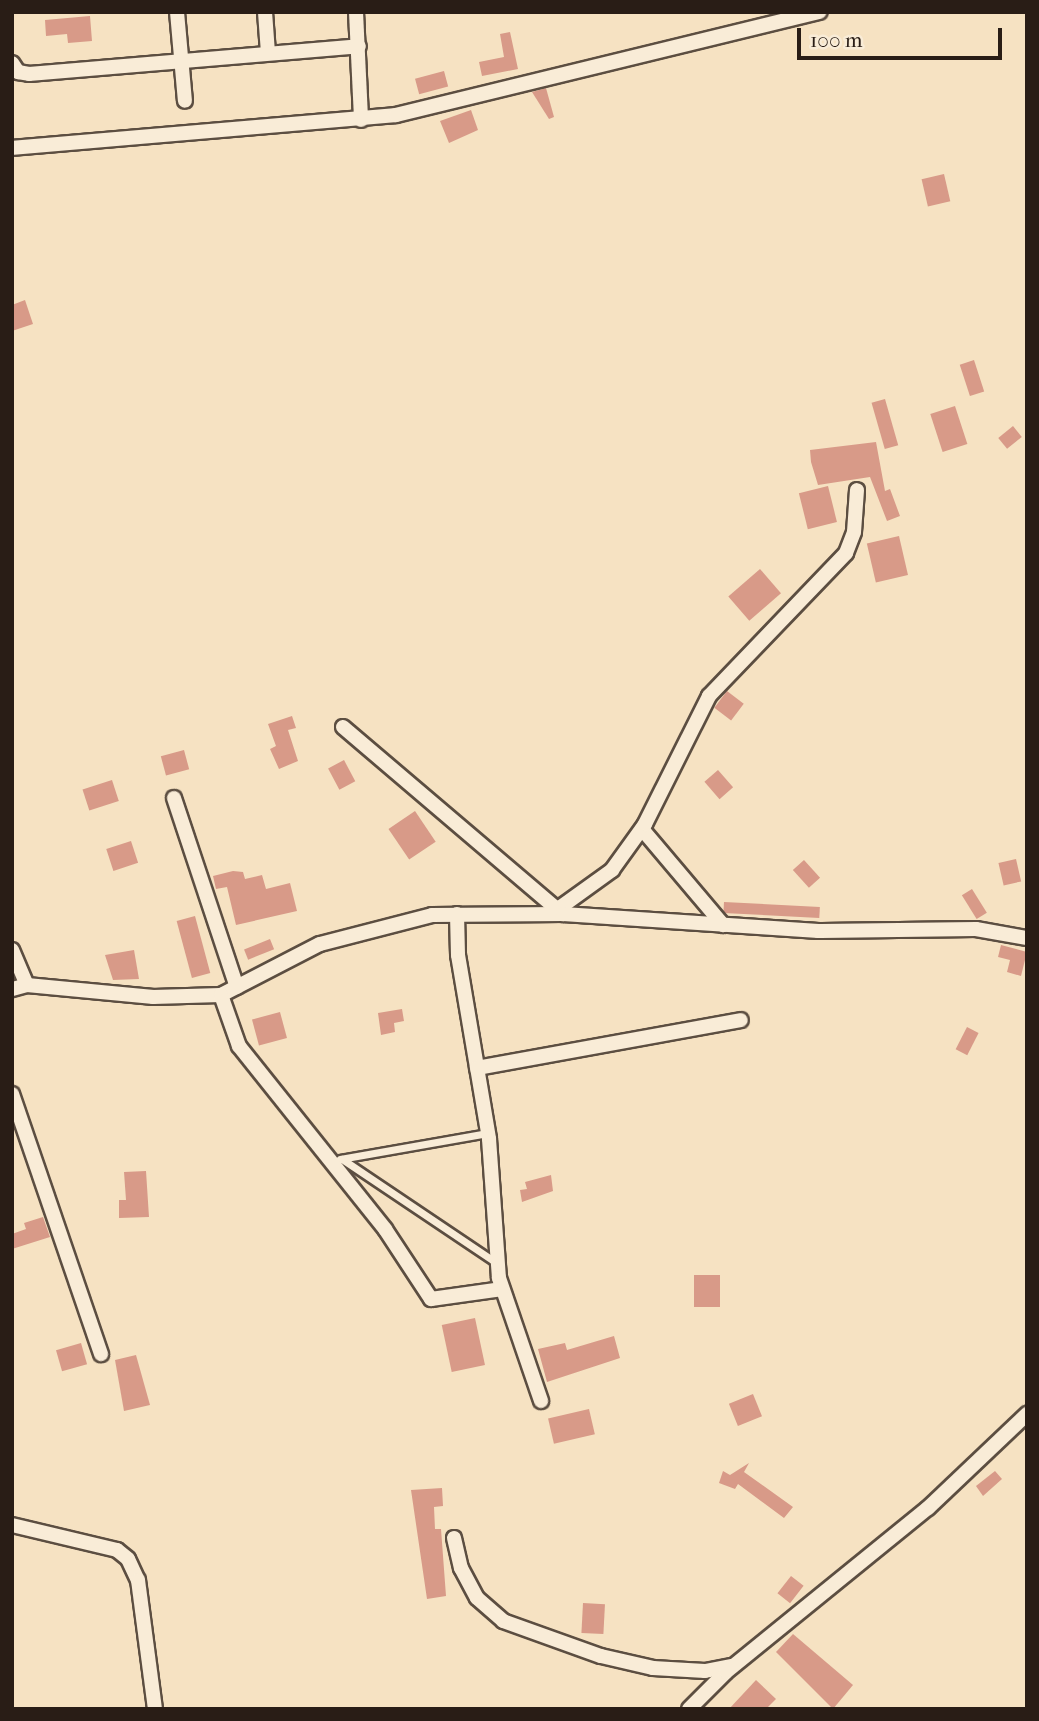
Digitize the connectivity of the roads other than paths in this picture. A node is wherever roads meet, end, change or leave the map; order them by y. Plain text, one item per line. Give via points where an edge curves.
1 (177, 12) edge
2 (265, 12) edge
3 (356, 12) edge
4 (820, 12) edge
5 (359, 46) junction
6 (268, 54) junction
7 (182, 61) junction
8 (12, 63) edge
9 (185, 101) dead end
10 (361, 120) junction
11 (12, 148) edge
12 (857, 490) dead end
13 (343, 727) dead end
14 (174, 798) dead end
15 (642, 829) junction
16 (560, 912) junction
17 (457, 914) junction
18 (723, 925) junction
19 (1027, 938) edge
20 (12, 950) edge
21 (27, 985) junction
22 (237, 987) junction
23 (12, 989) edge
24 (221, 995) junction
25 (741, 1020) dead end
26 (477, 1068) junction
27 (12, 1094) edge
28 (488, 1133) junction
29 (337, 1159) junction
30 (498, 1265) junction
31 (502, 1289) junction
32 (101, 1354) dead end
33 (541, 1401) dead end
34 (1027, 1414) edge
35 (12, 1525) edge
36 (454, 1538) dead end
37 (736, 1665) junction
38 (155, 1709) edge
39 (689, 1709) edge

1 - 7 street
2 - 6 street
3 - 5 street
4 - 10 street
5 - 6 street
5 - 10 street
6 - 7 street
7 - 8 street via 29,74 18,72
7 - 9 street
10 - 11 street
12 - 15 street via 854,532 846,553 709,696
13 - 16 street
14 - 22 street
15 - 16 street via 612,870
15 - 18 street
16 - 17 street
16 - 18 street
17 - 22 street via 387,923 320,944
17 - 26 street via 458,955
18 - 19 street via 818,931 976,929
20 - 21 street
21 - 23 street
21 - 24 street via 153,997
22 - 24 street
24 - 29 street via 239,1046
25 - 26 street
26 - 28 street
27 - 32 street
28 - 29 lane
28 - 30 street
29 - 30 lane
29 - 31 street via 431,1299
30 - 31 street
31 - 33 street
34 - 37 street via 929,1508
35 - 38 street via 117,1550 128,1559 138,1580
36 - 37 street via 461,1568 477,1598 503,1621 601,1656 653,1668 705,1671
37 - 39 street

